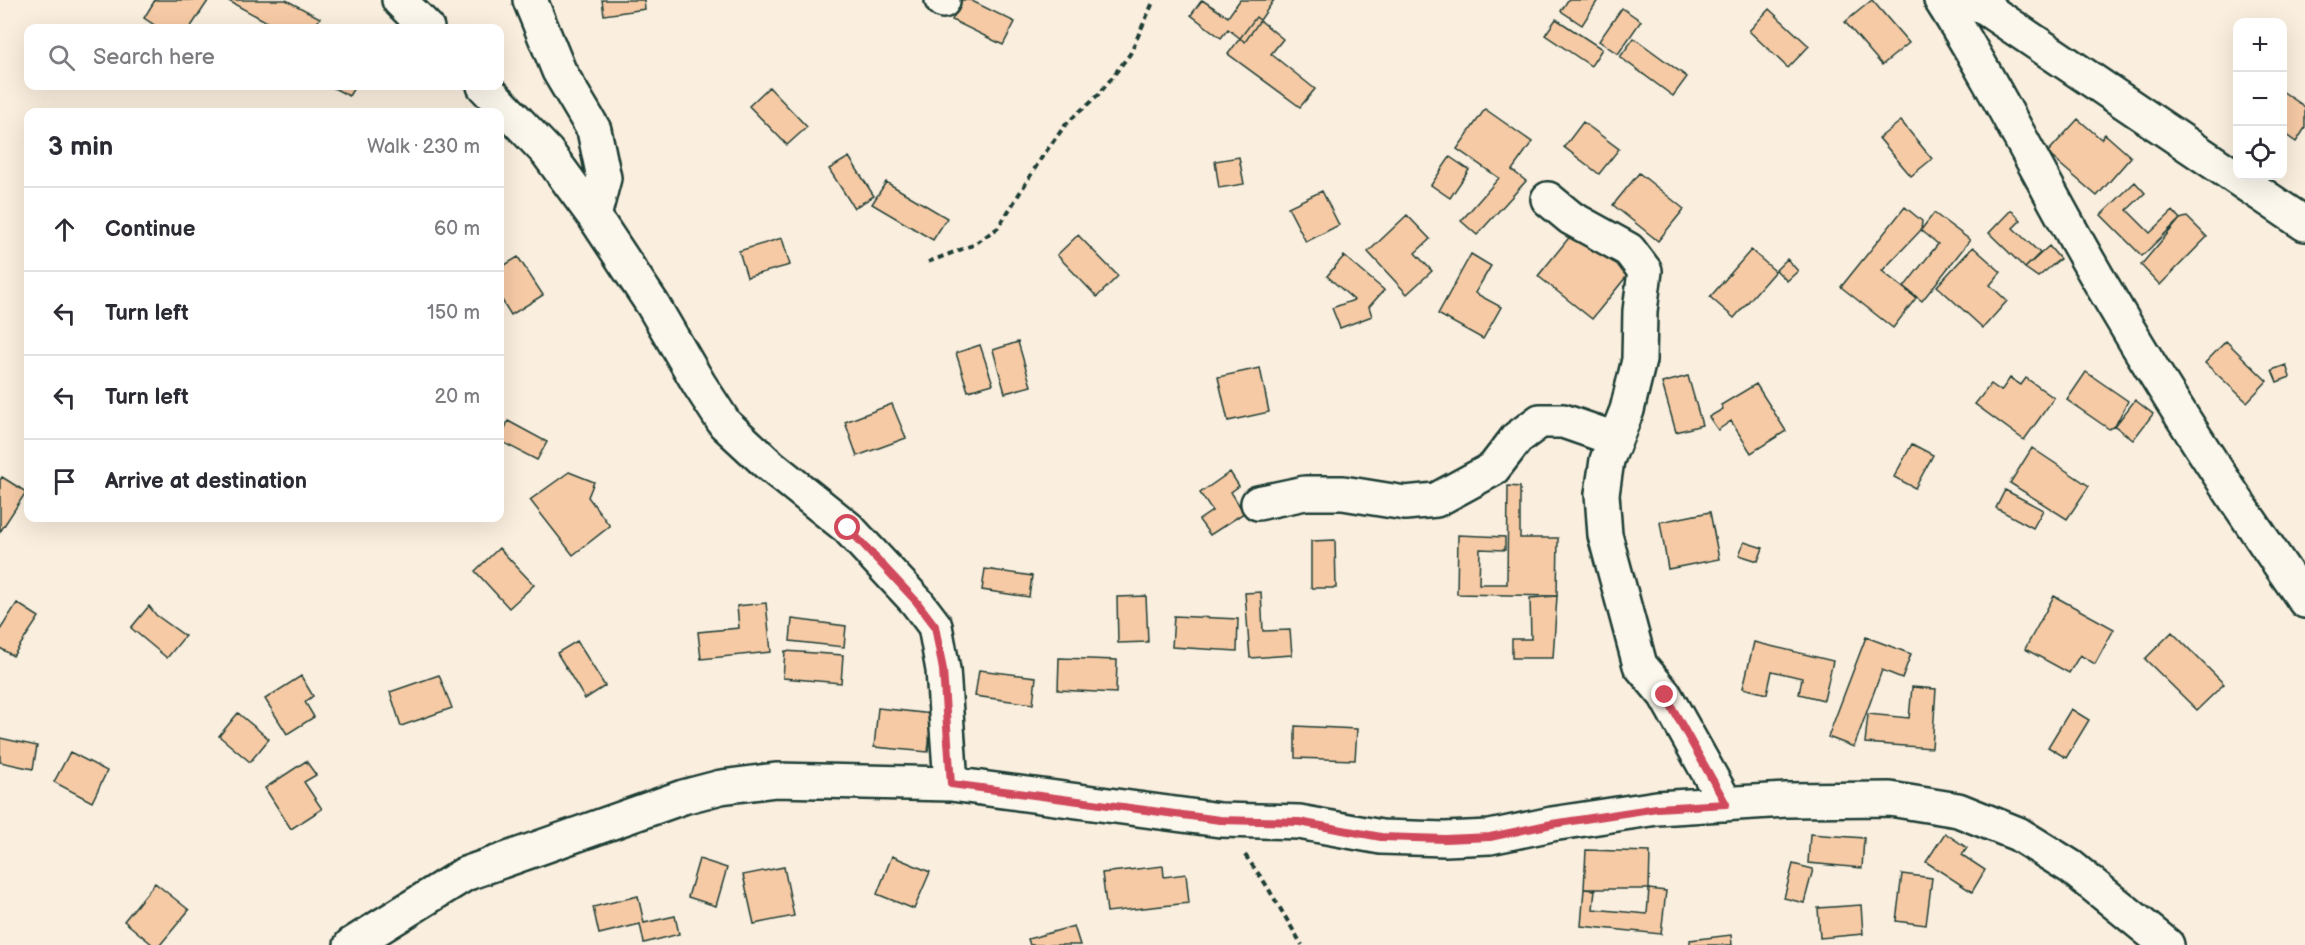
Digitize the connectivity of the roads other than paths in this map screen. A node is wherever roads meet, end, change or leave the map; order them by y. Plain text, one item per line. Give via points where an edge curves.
1 (399, 0) edge
2 (530, 0) edge
3 (1941, 0) edge
4 (1973, 0) edge
5 (423, 24) edge
6 (488, 90) edge
7 (1548, 199) dead end
8 (594, 216) junction
9 (2305, 224) edge
10 (1615, 439) junction
11 (1258, 503) dead end
12 (2305, 601) edge
13 (951, 784) junction
14 (1726, 804) junction
15 (351, 945) edge
16 (2168, 945) edge

1 - 5 street
2 - 8 street via 559,71 594,130 604,178
3 - 12 street via 2111,302 2231,496
4 - 9 street
6 - 8 street via 548,152
7 - 10 street via 1571,218 1629,250 1645,271 1640,360
8 - 13 street via 725,424 848,528 935,626 943,670
10 - 11 street via 1563,421 1540,421 1517,438 1493,469 1436,500 1405,503 1343,493 1305,493
10 - 14 street via 1602,494 1605,535 1640,664 1665,695
13 - 14 street via 1220,820 1299,822 1381,837 1445,839 1490,837 1657,808
13 - 15 street via 776,780 682,797 465,874
14 - 16 street via 1890,799 1958,810 2018,834 2071,867

